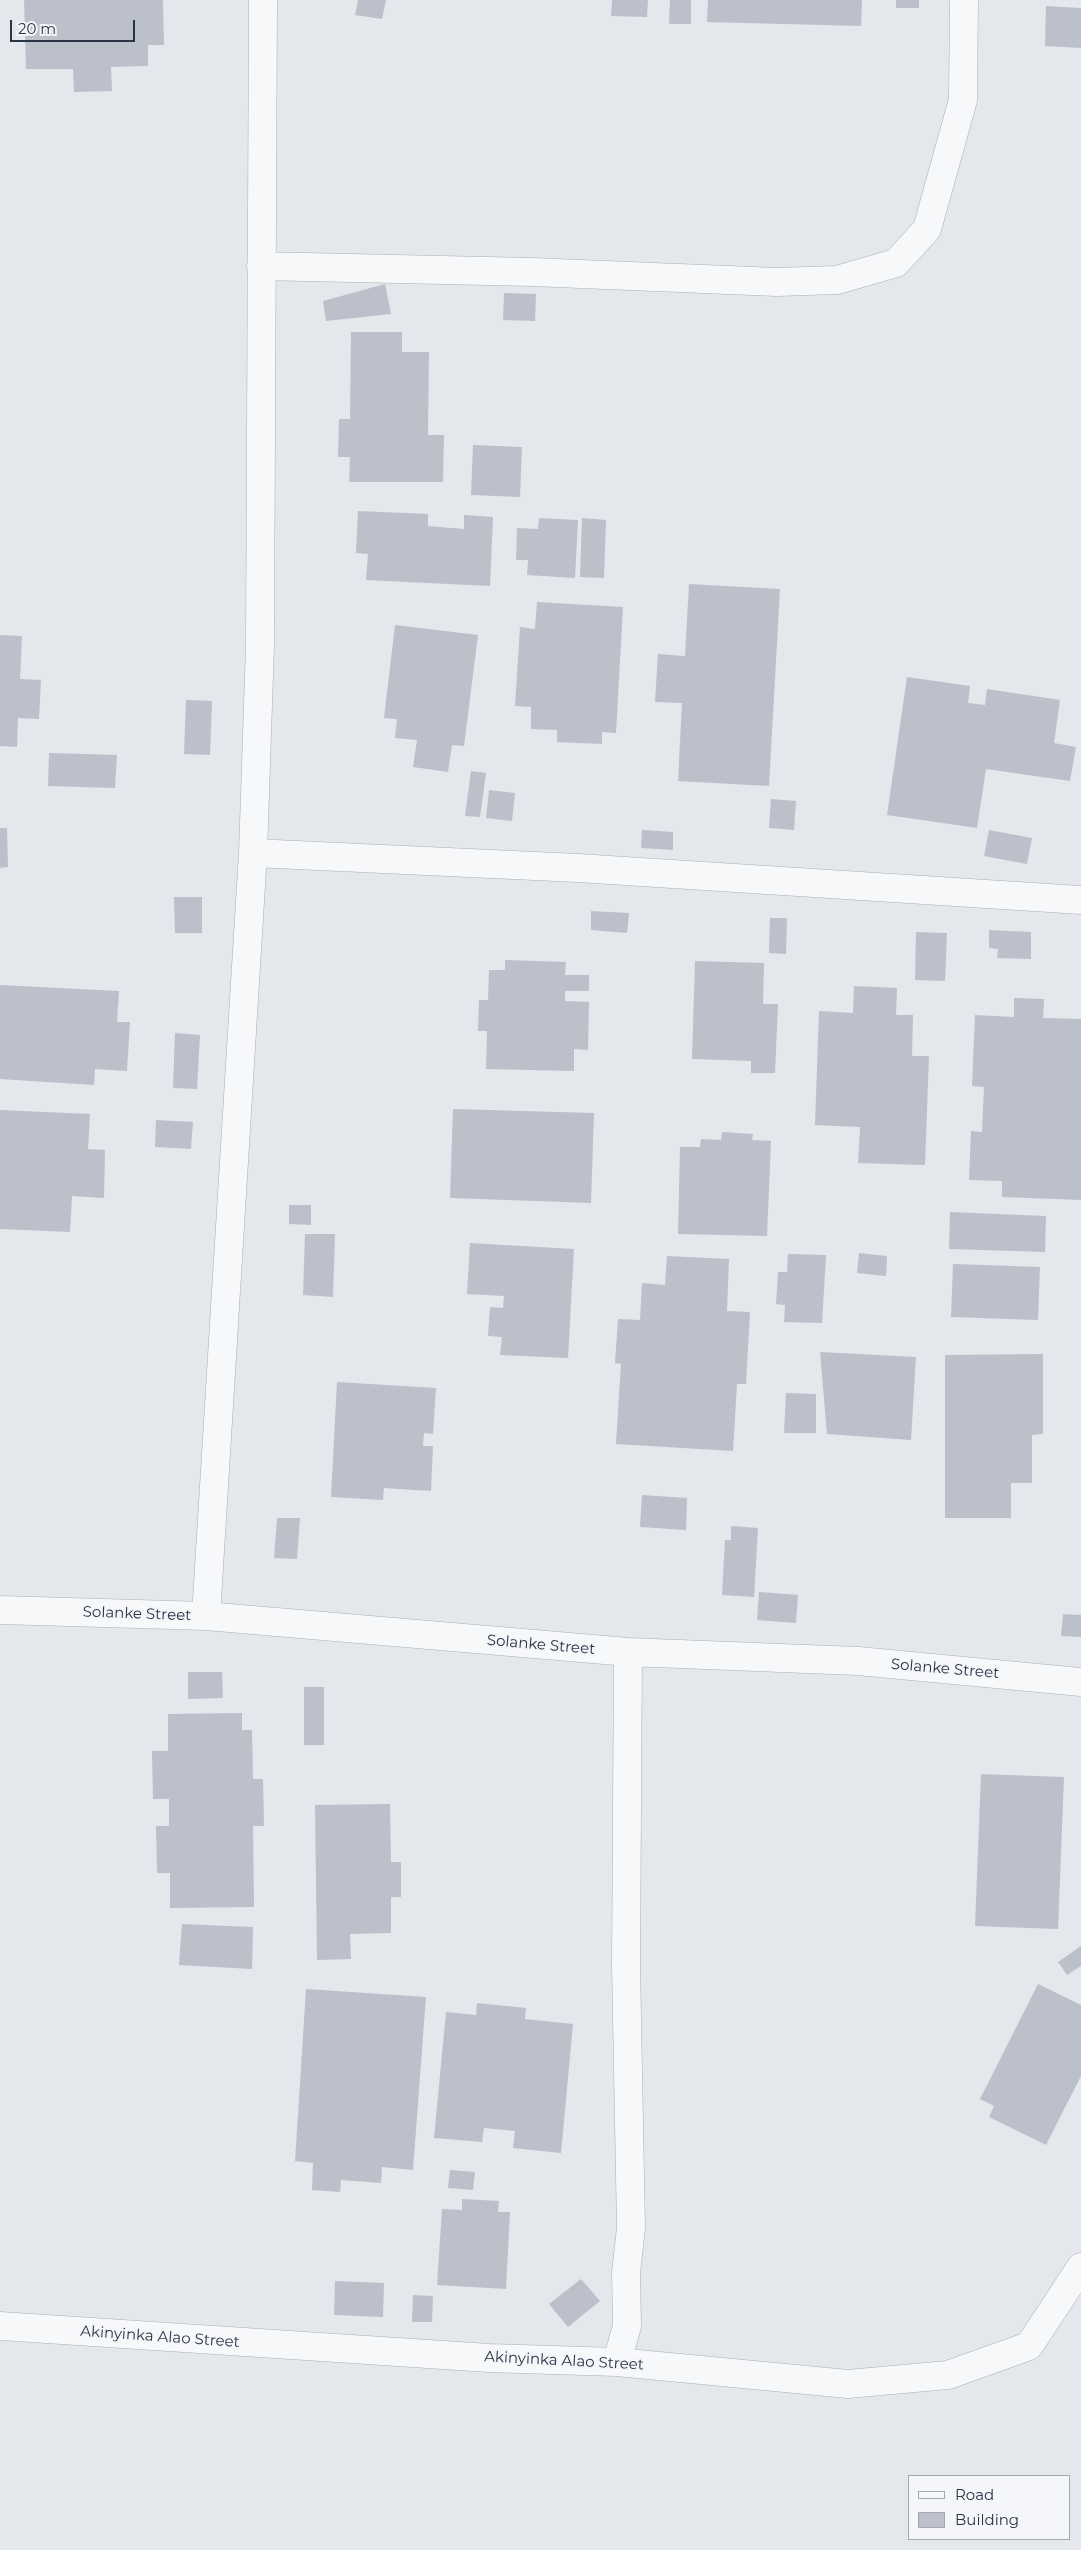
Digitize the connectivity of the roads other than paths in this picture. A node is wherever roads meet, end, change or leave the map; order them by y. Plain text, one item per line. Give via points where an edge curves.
1 (263, 0) edge
2 (964, 0) edge
3 (261, 266) junction
4 (253, 853) junction
5 (1081, 900) edge
6 (0, 1610) edge
7 (206, 1616) junction
8 (628, 1652) junction
9 (1081, 1682) edge
10 (1081, 2267) edge
11 (0, 2326) edge
12 (617, 2362) junction

1 - 3 street
2 - 3 street via 963,100 927,230 896,263 837,280 777,282
3 - 4 street via 260,646
4 - 5 street via 578,868
4 - 7 street
6 - 7 street, Solanke Street
7 - 8 street, Solanke Street
8 - 9 street, Solanke Street via 858,1661
8 - 12 street via 626,1964 631,2228 626,2273 627,2326
10 - 12 street, Akinyinka Alao Street via 1029,2346 948,2375 848,2384
11 - 12 street, Akinyinka Alao Street via 488,2358

